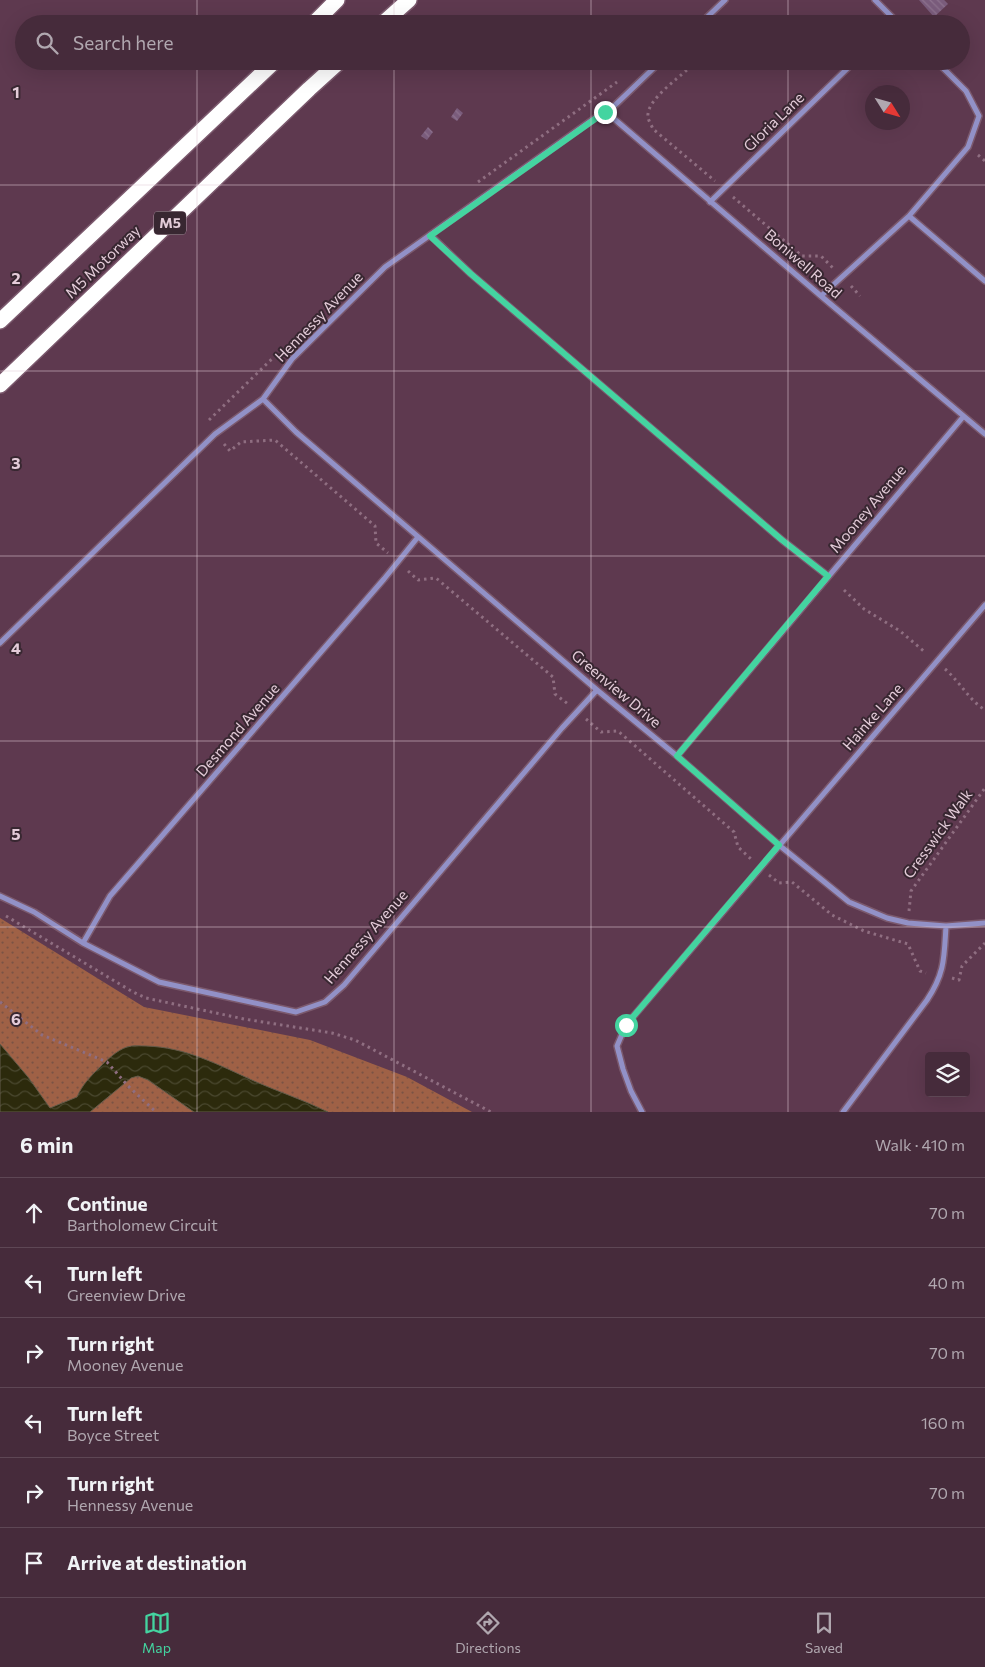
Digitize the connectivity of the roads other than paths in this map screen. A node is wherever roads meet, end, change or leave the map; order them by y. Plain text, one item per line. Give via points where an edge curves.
1 (337, 0) edge
2 (409, 0) edge
3 (725, 0) edge
4 (875, 0) edge
5 (322, 15) edge
6 (392, 15) edge
7 (709, 15) edge
8 (889, 15) edge
9 (266, 70) edge
10 (330, 70) edge
11 (652, 70) edge
12 (846, 70) edge
13 (945, 70) edge
14 (605, 112) junction
15 (710, 202) junction
16 (909, 216) junction
17 (430, 236) junction
18 (985, 281) edge
19 (821, 296) junction
20 (0, 321) edge
21 (0, 385) edge
22 (263, 400) junction
23 (963, 417) junction
24 (985, 434) edge
25 (418, 537) junction
26 (828, 576) junction
27 (985, 605) edge
28 (0, 643) edge
29 (597, 690) junction
30 (677, 756) junction
31 (779, 845) junction
32 (0, 896) edge
33 (985, 923) edge
34 (946, 926) junction
35 (83, 943) junction
36 (642, 1112) edge
37 (843, 1112) edge

1 - 5 highway
2 - 6 highway
3 - 7 street
4 - 8 street
9 - 20 highway, M5 Motorway
10 - 21 highway, M5 Motorway / M5
11 - 14 street, Hennessy Avenue
12 - 15 street, Gloria Lane
13 - 16 street via 966,91 979,116 968,147
14 - 15 street, Boniwell Road
14 - 17 street, Hennessy Avenue
15 - 19 street, Boniwell Road
16 - 18 street
16 - 19 street
17 - 22 street, Hennessy Avenue via 385,267 292,359
17 - 26 street via 782,540
19 - 23 street, Boniwell Road
22 - 25 street, Greenview Drive
22 - 28 street, Hennessy Avenue via 215,434
23 - 24 street, Boniwell Road
23 - 26 street, Mooney Avenue
25 - 29 street, Greenview Drive
25 - 35 street, Desmond Avenue via 110,896
26 - 30 street, Mooney Avenue
27 - 31 street, Hainke Lane
29 - 30 street, Greenview Drive
29 - 35 street, Hennessy Avenue via 344,985 325,1002 296,1012 158,982
30 - 31 street, Greenview Drive
31 - 34 street, Greenview Drive via 849,902 887,918
31 - 36 street, Hainke Lane via 626,1025 617,1046 622,1069
32 - 35 street, Hennessy Avenue via 34,912
33 - 34 street, Greenview Drive
34 - 37 street via 944,963 938,984

